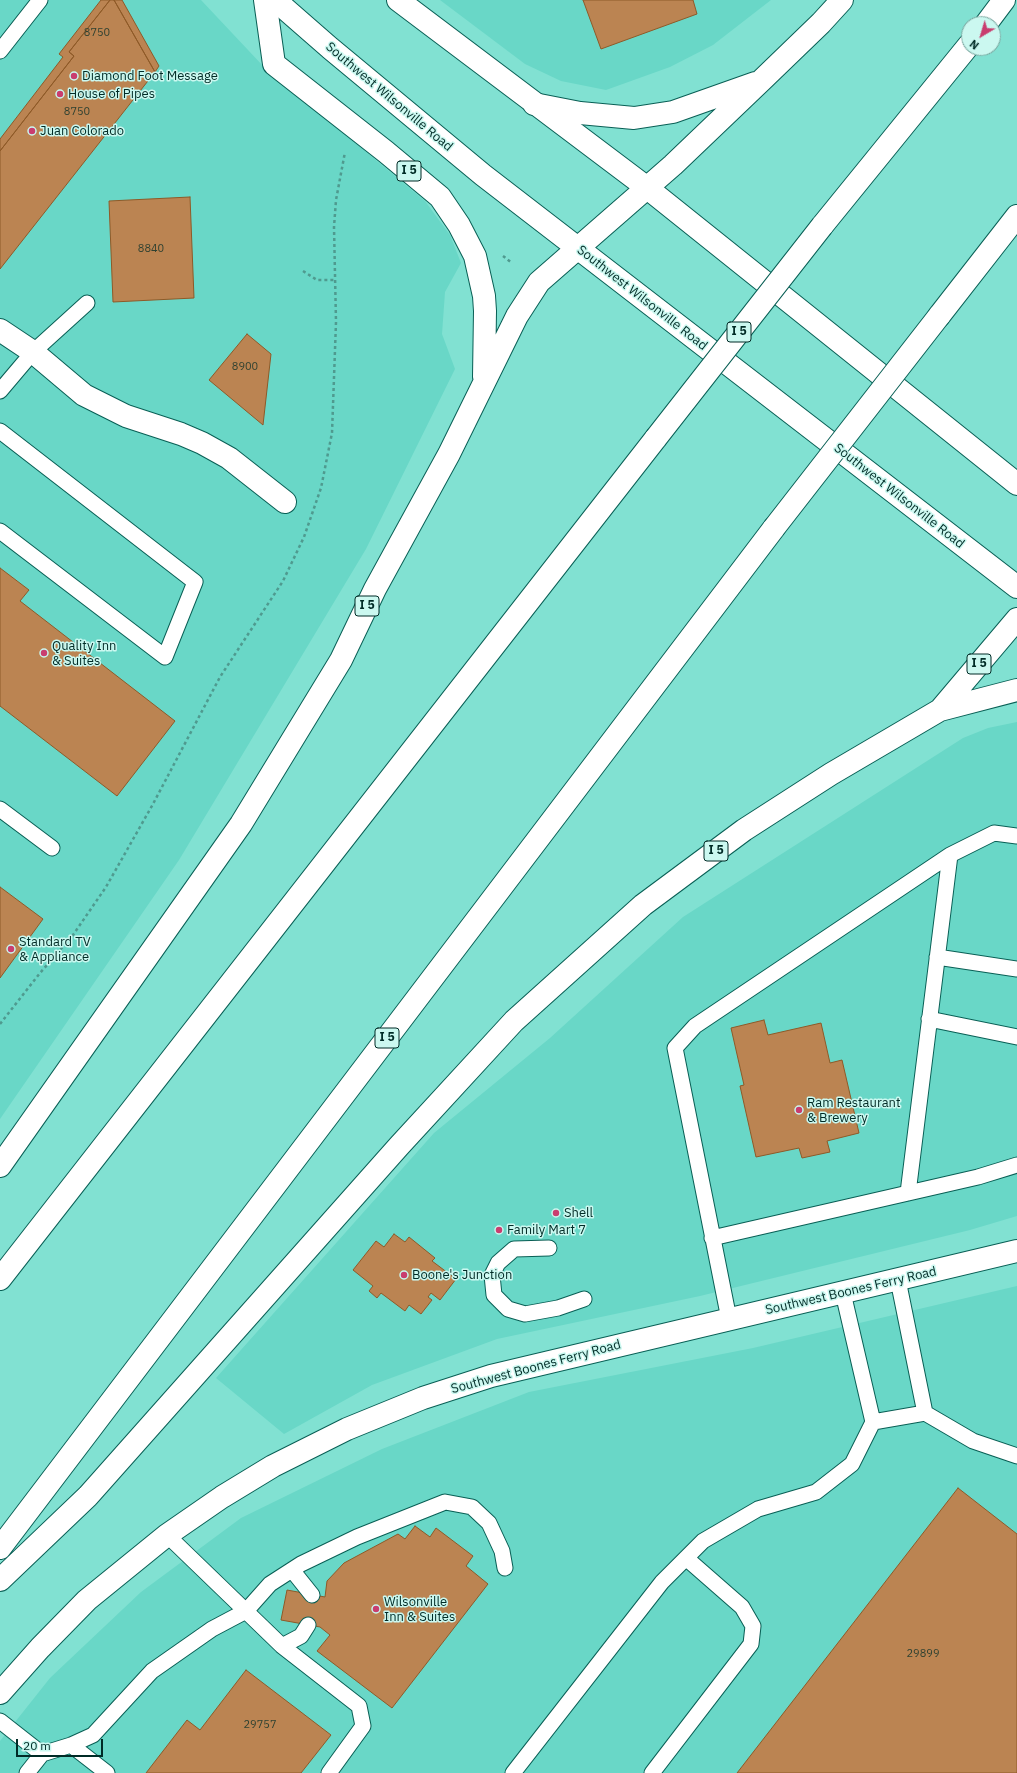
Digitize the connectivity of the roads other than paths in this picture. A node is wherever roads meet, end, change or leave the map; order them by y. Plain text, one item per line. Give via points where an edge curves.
1 (40, 0) edge
2 (266, 0) edge
3 (275, 0) edge
4 (398, 0) edge
5 (842, 0) edge
6 (1004, 0) edge
7 (992, 16) edge
8 (0, 51) edge
9 (961, 55) edge
10 (763, 80) junction
11 (534, 104) junction
12 (646, 187) junction
13 (1017, 216) edge
14 (577, 248) junction
15 (86, 303) dead end
16 (0, 330) edge
17 (33, 352) junction
18 (484, 382) junction
19 (0, 391) edge
20 (0, 431) edge
21 (1017, 484) edge
22 (285, 502) dead end
23 (0, 531) edge
24 (1017, 587) edge
25 (1017, 618) edge
26 (1017, 690) edge
27 (940, 710) junction
28 (0, 809) edge
29 (1017, 836) edge
30 (52, 848) dead end
31 (950, 855) junction
32 (937, 957) junction
33 (1017, 969) edge
34 (929, 1019) junction
35 (1017, 1037) edge
36 (1017, 1165) edge
37 (0, 1166) edge
38 (908, 1193) junction
39 (712, 1238) junction
40 (549, 1248) dead end
41 (1017, 1251) edge
42 (0, 1279) edge
43 (898, 1280) junction
44 (843, 1293) junction
45 (584, 1299) dead end
46 (729, 1319) junction
47 (925, 1413) junction
48 (873, 1422) junction
49 (1017, 1456) edge
50 (167, 1535) junction
51 (0, 1548) edge
52 (686, 1558) junction
53 (505, 1568) dead end
54 (292, 1570) junction
55 (0, 1580) edge
56 (312, 1595) dead end
57 (246, 1611) junction
58 (308, 1625) dead end
59 (282, 1646) junction
60 (0, 1693) edge
61 (0, 1721) edge
62 (71, 1745) junction
63 (42, 1754) junction
64 (27, 1773) edge
65 (107, 1773) edge
66 (329, 1773) edge
67 (513, 1773) edge
68 (652, 1773) edge

1 - 8 lane
2 - 18 main road, I 5 via 274,64 440,197 459,225 475,256 484,296
3 - 14 main road, Southwest Wilsonville Road via 483,175
4 - 11 main road
5 - 10 main road, I 5
6 - 7 main road
9 - 42 main road, I 5, bridge via 822,226
10 - 11 main road, I 5 via 673,112 634,118 580,113
10 - 12 main road, I 5
11 - 12 main road
12 - 14 main road, I 5
12 - 21 main road
13 - 51 main road, I 5, bridge via 774,528
14 - 18 main road, I 5 via 539,282 517,316
14 - 24 main road, Southwest Wilsonville Road
15 - 17 lane
16 - 17 main road
17 - 19 lane
17 - 22 main road via 84,395 126,416 202,443 229,458
18 - 37 main road, I 5 via 449,454 375,589 341,660 241,824
20 - 23 lane via 195,582 165,657
25 - 27 main road, I 5
26 - 27 main road, I 5
27 - 55 main road, I 5 via 831,774 738,835 643,905 514,1021 88,1496
28 - 30 lane
29 - 31 lane via 994,833
31 - 32 lane
31 - 39 lane via 694,1026 675,1048
32 - 33 lane
32 - 34 lane
34 - 35 lane
34 - 38 lane
36 - 38 lane
38 - 39 lane
39 - 46 lane
40 - 45 lane via 514,1249 498,1263 492,1275 494,1294 508,1309 525,1314 558,1308
41 - 43 main road, Southwest Boones Ferry Road
43 - 44 main road, Southwest Boones Ferry Road
43 - 47 lane
44 - 46 main road, Southwest Boones Ferry Road
44 - 48 lane
46 - 50 main road, Southwest Boones Ferry Road via 491,1376 424,1398 347,1429 273,1466
47 - 48 lane
47 - 49 lane via 973,1441
48 - 52 lane via 852,1464 816,1492 758,1509 703,1541
50 - 57 lane
50 - 60 main road, Southwest Boones Ferry Road via 87,1600
52 - 67 lane via 662,1582
52 - 68 lane via 742,1607 753,1626 751,1644
53 - 54 lane via 502,1551 489,1522 472,1507 445,1502 357,1537
54 - 56 lane
54 - 57 lane via 270,1584
57 - 59 lane
57 - 62 lane via 212,1629 152,1672 92,1735
58 - 59 lane via 301,1636
59 - 66 lane via 359,1706 363,1726
61 - 63 lane
62 - 63 lane
62 - 65 lane
63 - 64 lane

